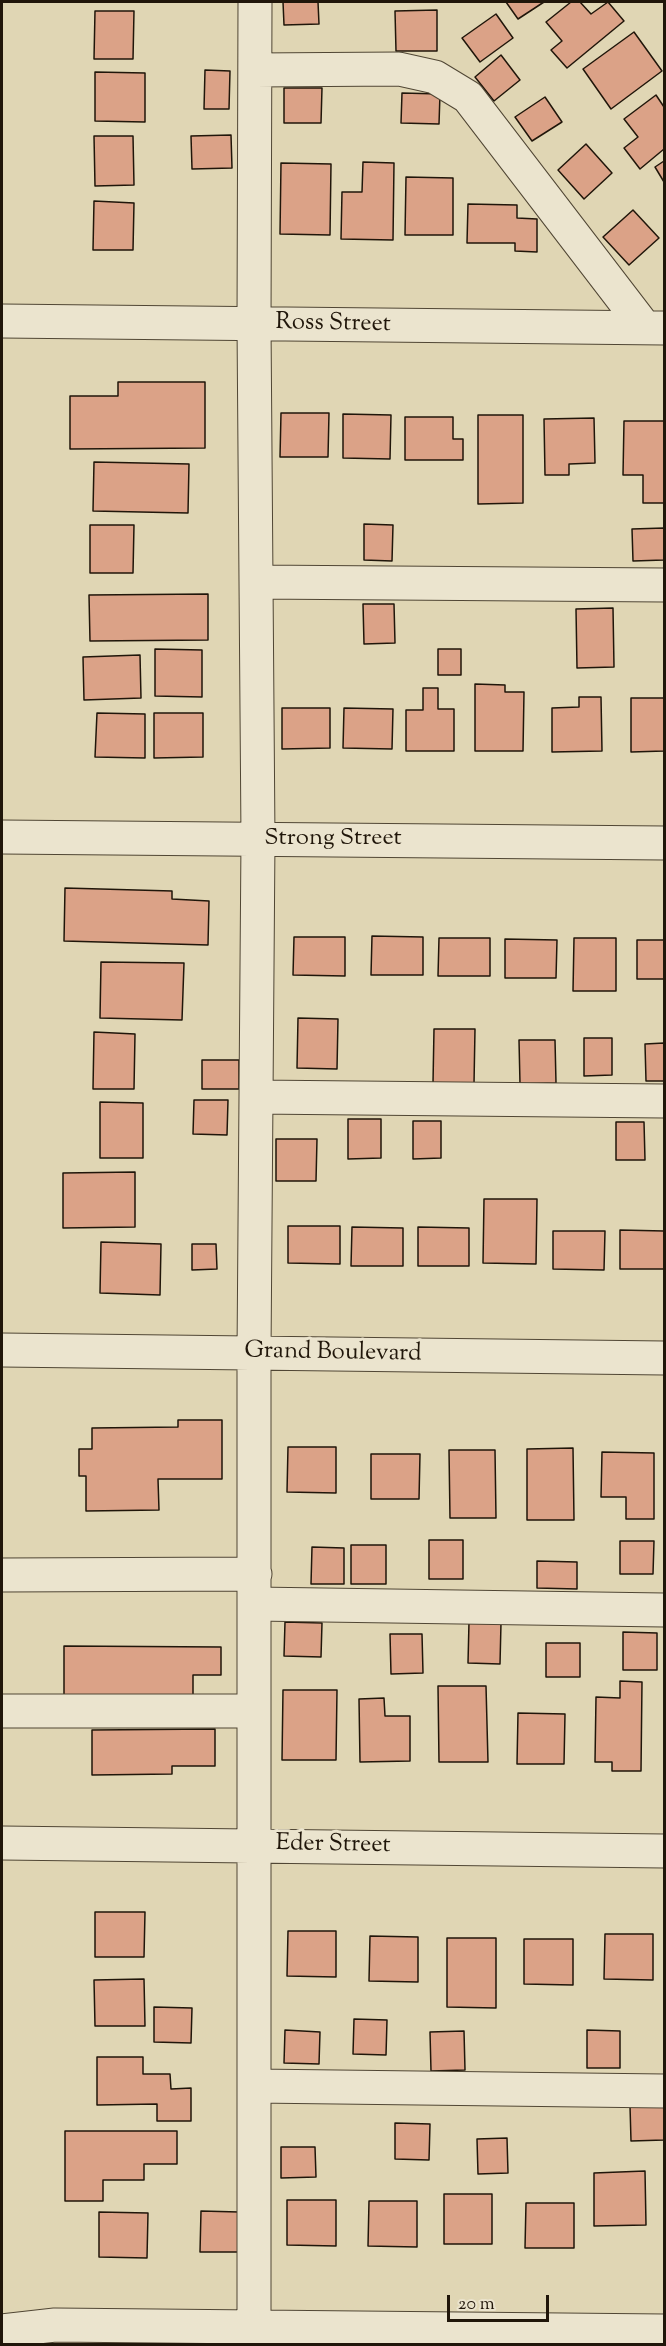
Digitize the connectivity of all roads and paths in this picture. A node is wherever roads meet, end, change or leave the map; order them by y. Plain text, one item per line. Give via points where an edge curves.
1 (255, 2) edge
2 (255, 70) junction
3 (2, 321) edge
4 (254, 324) junction
5 (655, 328) edge
6 (256, 582) junction
7 (664, 585) edge
8 (2, 837) edge
9 (258, 839) junction
10 (664, 843) edge
11 (256, 1097) junction
12 (664, 1101) edge
13 (2, 1350) edge
14 (254, 1353) junction
15 (664, 1358) edge
16 (2, 1575) edge
17 (255, 1589) junction
18 (664, 1610) edge
19 (2, 1711) edge
20 (254, 1711) junction
21 (2, 1843) edge
22 (256, 1845) junction
23 (664, 1851) edge
24 (255, 2086) junction
25 (664, 2091) edge
26 (2, 2331) edge
27 (664, 2331) edge
28 (254, 2336) edge

1 - 2 street
2 - 4 street
2 - 5 street via 399,69 435,77 468,97
3 - 4 street, Ross Street
4 - 5 street, Ross Street
4 - 6 street
6 - 7 street
6 - 9 street
8 - 9 street, Strong Street
9 - 10 street, Strong Street
9 - 11 street
11 - 12 street
11 - 14 street
13 - 14 street, Grand Boulevard
14 - 15 street, Grand Boulevard
14 - 17 street
16 - 17 street
17 - 18 street
17 - 20 street
19 - 20 street
20 - 22 street
21 - 22 street, Eder Street
22 - 23 street, Eder Street
22 - 24 street
24 - 25 street
24 - 28 street
26 - 28 street via 55,2325
27 - 28 street

